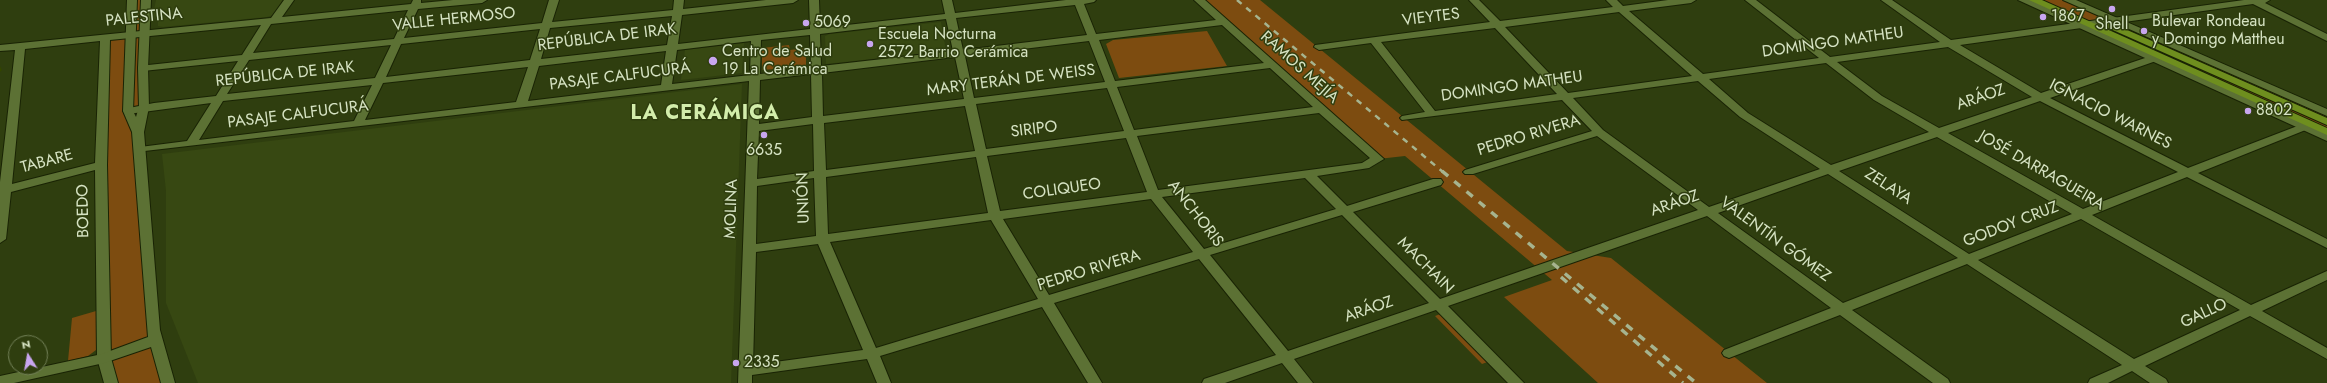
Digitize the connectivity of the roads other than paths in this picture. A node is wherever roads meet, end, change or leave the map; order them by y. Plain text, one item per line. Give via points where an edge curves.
1 (132, 0) edge
2 (146, 0) edge
3 (289, 0) edge
4 (482, 0) edge
5 (554, 0) edge
6 (679, 0) edge
7 (793, 0) edge
8 (814, 0) edge
9 (947, 0) edge
10 (1091, 0) edge
11 (1199, 0) edge
12 (1474, 0) edge
13 (1611, 0) edge
14 (1691, 0) edge
15 (1750, 0) edge
16 (1886, 0) edge
17 (2023, 0) edge
18 (2034, 0) edge
19 (2053, 0) edge
20 (2068, 0) edge
21 (2265, 0) edge
22 (1078, 1) edge
23 (2253, 1) edge
24 (416, 3) edge
25 (1621, 9) junction
26 (678, 12) junction
27 (951, 15) junction
28 (2115, 20) junction
29 (272, 21) junction
30 (1224, 22) junction
31 (2102, 22) junction
32 (1497, 24) junction
33 (2082, 24) junction
34 (546, 26) junction
35 (815, 30) junction
36 (144, 33) junction
37 (129, 35) junction
38 (105, 37) junction
39 (756, 37) junction
40 (1092, 37) junction
41 (2327, 38) edge
42 (1374, 40) junction
43 (398, 41) junction
44 (1949, 43) junction
45 (20, 46) junction
46 (673, 46) junction
47 (1318, 47) dead end
48 (2177, 47) junction
49 (0, 48) edge
50 (959, 53) junction
51 (244, 57) junction
52 (2152, 59) junction
53 (1829, 60) junction
54 (534, 63) junction
55 (1272, 65) junction
56 (143, 68) junction
57 (817, 70) junction
58 (1699, 77) junction
59 (755, 78) junction
60 (379, 80) junction
61 (1111, 85) junction
62 (666, 88) junction
63 (2264, 94) junction
64 (1565, 96) junction
65 (2040, 97) junction
66 (221, 98) junction
67 (970, 102) junction
68 (521, 105) junction
69 (144, 107) junction
70 (1322, 109) junction
71 (128, 111) junction
72 (2327, 113) edge
73 (1432, 114) junction
74 (1406, 118) dead end
75 (818, 120) junction
76 (2327, 122) edge
77 (358, 124) junction
78 (2304, 127) junction
79 (753, 128) junction
80 (138, 132) junction
81 (1599, 132) junction
82 (1939, 132) junction
83 (2327, 132) edge
84 (1130, 134) junction
85 (2327, 138) edge
86 (191, 144) junction
87 (140, 150) junction
88 (981, 153) junction
89 (1378, 159) joint
90 (101, 165) junction
91 (1829, 170) junction
92 (1469, 172) dead end
93 (820, 174) junction
94 (1308, 174) junction
95 (2189, 174) junction
96 (1437, 182) dead end
97 (751, 183) junction
98 (2, 191) edge
99 (1154, 195) junction
100 (1346, 210) junction
101 (1708, 212) junction
102 (2083, 215) junction
103 (995, 216) junction
104 (0, 239) edge
105 (822, 239) junction
106 (2327, 244) edge
107 (749, 249) junction
108 (1203, 254) junction
109 (1969, 260) junction
110 (2327, 275) edge
111 (1046, 302) junction
112 (1439, 304) junction
113 (1842, 309) junction
114 (2251, 310) junction
115 (155, 340) junction
116 (1729, 353) dead end
117 (871, 354) junction
118 (2327, 354) edge
119 (1285, 357) junction
120 (104, 358) junction
121 (2133, 365) junction
122 (746, 377) edge
123 (0, 381) edge
124 (111, 383) edge
125 (168, 383) edge
126 (884, 383) edge
127 (1096, 383) edge
128 (1210, 383) edge
129 (1306, 383) edge
130 (1517, 383) edge
131 (1942, 383) edge
132 (2095, 383) edge
133 (2161, 383) edge

1 - 37 street
2 - 36 street
3 - 29 street
4 - 24 street, PALESTINA
5 - 34 street
6 - 26 street
7 - 26 street, VALLE HERMOSO
8 - 35 street, UNIÓN
9 - 27 street
10 - 22 street, REPÚBLICA DE IRAK
11 - 30 street, RAMOS MEJÍA
12 - 32 street, VALENTÍN GÓMEZ
13 - 25 street, ZELAYA
14 - 25 street, VIEYTES
15 - 53 street, JOSÉ DARRAGUEIRA
16 - 44 street, IGNACIO WARNES
17 - 33 street
18 - 33 main road
19 - 31 main road
20 - 28 street
21 - 23 street, DOMINGO MATHEU
22 - 27 street, REPÚBLICA DE IRAK
22 - 40 street, ANCHORIS
23 - 28 street, DOMINGO MATHEU
23 - 41 street
24 - 29 street, PALESTINA
24 - 43 street
25 - 32 street, VIEYTES
25 - 58 street, ZELAYA
26 - 34 street, VALLE HERMOSO
26 - 46 street
27 - 35 street, REPÚBLICA DE IRAK
27 - 50 street
28 - 31 street, DOMINGO MATHEU
28 - 48 street
29 - 36 street, PALESTINA
29 - 51 street
30 - 40 street, PASAJE CALFUCURÁ
30 - 55 street, RAMOS MEJÍA
31 - 33 street, DOMINGO MATHEU
31 - 63 main road
32 - 42 street, VIEYTES
32 - 64 street, VALENTÍN GÓMEZ
33 - 44 street, DOMINGO MATHEU
33 - 52 street
33 - 83 main road
34 - 43 street, VALLE HERMOSO
34 - 54 street
35 - 39 street, REPÚBLICA DE IRAK
35 - 57 street, UNIÓN
36 - 37 street, PALESTINA
36 - 56 street
37 - 38 street, PALESTINA
37 - 71 street
38 - 45 street, PALESTINA
38 - 90 street, BOEDO
39 - 46 street, REPÚBLICA DE IRAK
39 - 59 street, MOLINA
40 - 50 street, PASAJE CALFUCURÁ
40 - 61 street, ANCHORIS
42 - 47 street, VIEYTES
42 - 73 street
43 - 51 street, VALLE HERMOSO
43 - 60 street
44 - 53 street, DOMINGO MATHEU
44 - 65 street, IGNACIO WARNES
45 - 49 street, PALESTINA
45 - 98 street
46 - 54 street, REPÚBLICA DE IRAK
46 - 62 street
48 - 63 main road
48 - 72 street
50 - 57 street, PASAJE CALFUCURÁ
50 - 67 street
51 - 56 street, VALLE HERMOSO
51 - 66 street
52 - 65 street, ARÁOZ
52 - 78 street
53 - 58 street, DOMINGO MATHEU
53 - 82 street, JOSÉ DARRAGUEIRA via 1878,98
54 - 60 street, REPÚBLICA DE IRAK
54 - 68 street
55 - 61 street, MARY TERÁN DE WEISS
55 - 70 street, RAMOS MEJÍA
56 - 69 street
57 - 59 street, PASAJE CALFUCURÁ
57 - 75 street, UNIÓN
58 - 64 street, DOMINGO MATHEU
58 - 91 street, ZELAYA via 1744,115
59 - 62 street, PASAJE CALFUCURÁ
59 - 79 street, MOLINA
60 - 66 street, REPÚBLICA DE IRAK
60 - 77 street
61 - 67 street, MARY TERÁN DE WEISS
61 - 84 street, ANCHORIS
62 - 68 street, PASAJE CALFUCURÁ
63 - 76 main road
64 - 73 street, DOMINGO MATHEU
64 - 81 street, VALENTÍN GÓMEZ
65 - 82 street, ARÁOZ
65 - 95 street, IGNACIO WARNES
66 - 69 street, REPÚBLICA DE IRAK
66 - 86 street
67 - 75 street, MARY TERÁN DE WEISS
67 - 88 street
68 - 77 street, PASAJE CALFUCURÁ
69 - 71 street, REPÚBLICA DE IRAK
69 - 80 street
70 - 84 street, SIRIPO
70 - 89 street, RAMOS MEJÍA
71 - 80 street
73 - 74 street, DOMINGO MATHEU
75 - 79 street, MARY TERÁN DE WEISS
75 - 93 street, UNIÓN
77 - 86 street, PASAJE CALFUCURÁ
78 - 85 street
78 - 95 street, GODOY CRUZ
79 - 97 street, MOLINA
80 - 87 street
81 - 92 street, PEDRO RIVERA
81 - 101 street, VALENTÍN GÓMEZ
82 - 91 street, ARÁOZ
82 - 102 street, JOSÉ DARRAGUEIRA
84 - 88 street, SIRIPO
84 - 99 street, ANCHORIS
86 - 87 street, PASAJE CALFUCURÁ
87 - 115 street
88 - 93 street, SIRIPO
88 - 103 street
89 - 94 street, COLIQUEO via 1365,166
90 - 98 street, TABARE
90 - 120 street, BOEDO
91 - 101 street, ARÁOZ
91 - 109 street, ZELAYA
93 - 97 street, SIRIPO
93 - 105 street, UNIÓN
94 - 99 street, COLIQUEO
94 - 100 street, MACHAIN
95 - 102 street, GODOY CRUZ
95 - 106 street, IGNACIO WARNES
96 - 100 street, PEDRO RIVERA
97 - 107 street, MOLINA
98 - 104 street
99 - 103 street, COLIQUEO
99 - 108 street, ANCHORIS
100 - 108 street, PEDRO RIVERA
100 - 112 street, MACHAIN
101 - 112 street, ARÁOZ
101 - 113 street, VALENTÍN GÓMEZ
102 - 109 street, GODOY CRUZ
102 - 114 street, JOSÉ DARRAGUEIRA
103 - 105 street, COLIQUEO
103 - 111 street
105 - 107 street, COLIQUEO
105 - 117 street, UNIÓN
107 - 122 street, MOLINA
108 - 111 street, PEDRO RIVERA
108 - 119 street, ANCHORIS
109 - 113 street, GODOY CRUZ
109 - 121 street, ZELAYA
110 - 114 street, GALLO
111 - 117 street, PEDRO RIVERA
111 - 127 street
112 - 119 street, ARÁOZ
112 - 130 street, MACHAIN
113 - 116 street, GODOY CRUZ
113 - 131 street, VALENTÍN GÓMEZ
114 - 118 street, JOSÉ DARRAGUEIRA
114 - 121 street, GALLO
115 - 120 street
115 - 125 street
117 - 122 street, PEDRO RIVERA
117 - 126 street, UNIÓN
119 - 128 street, ARÁOZ
119 - 129 street, ANCHORIS
120 - 123 street
120 - 124 street, BOEDO
121 - 132 street, GALLO
121 - 133 street, ZELAYA

